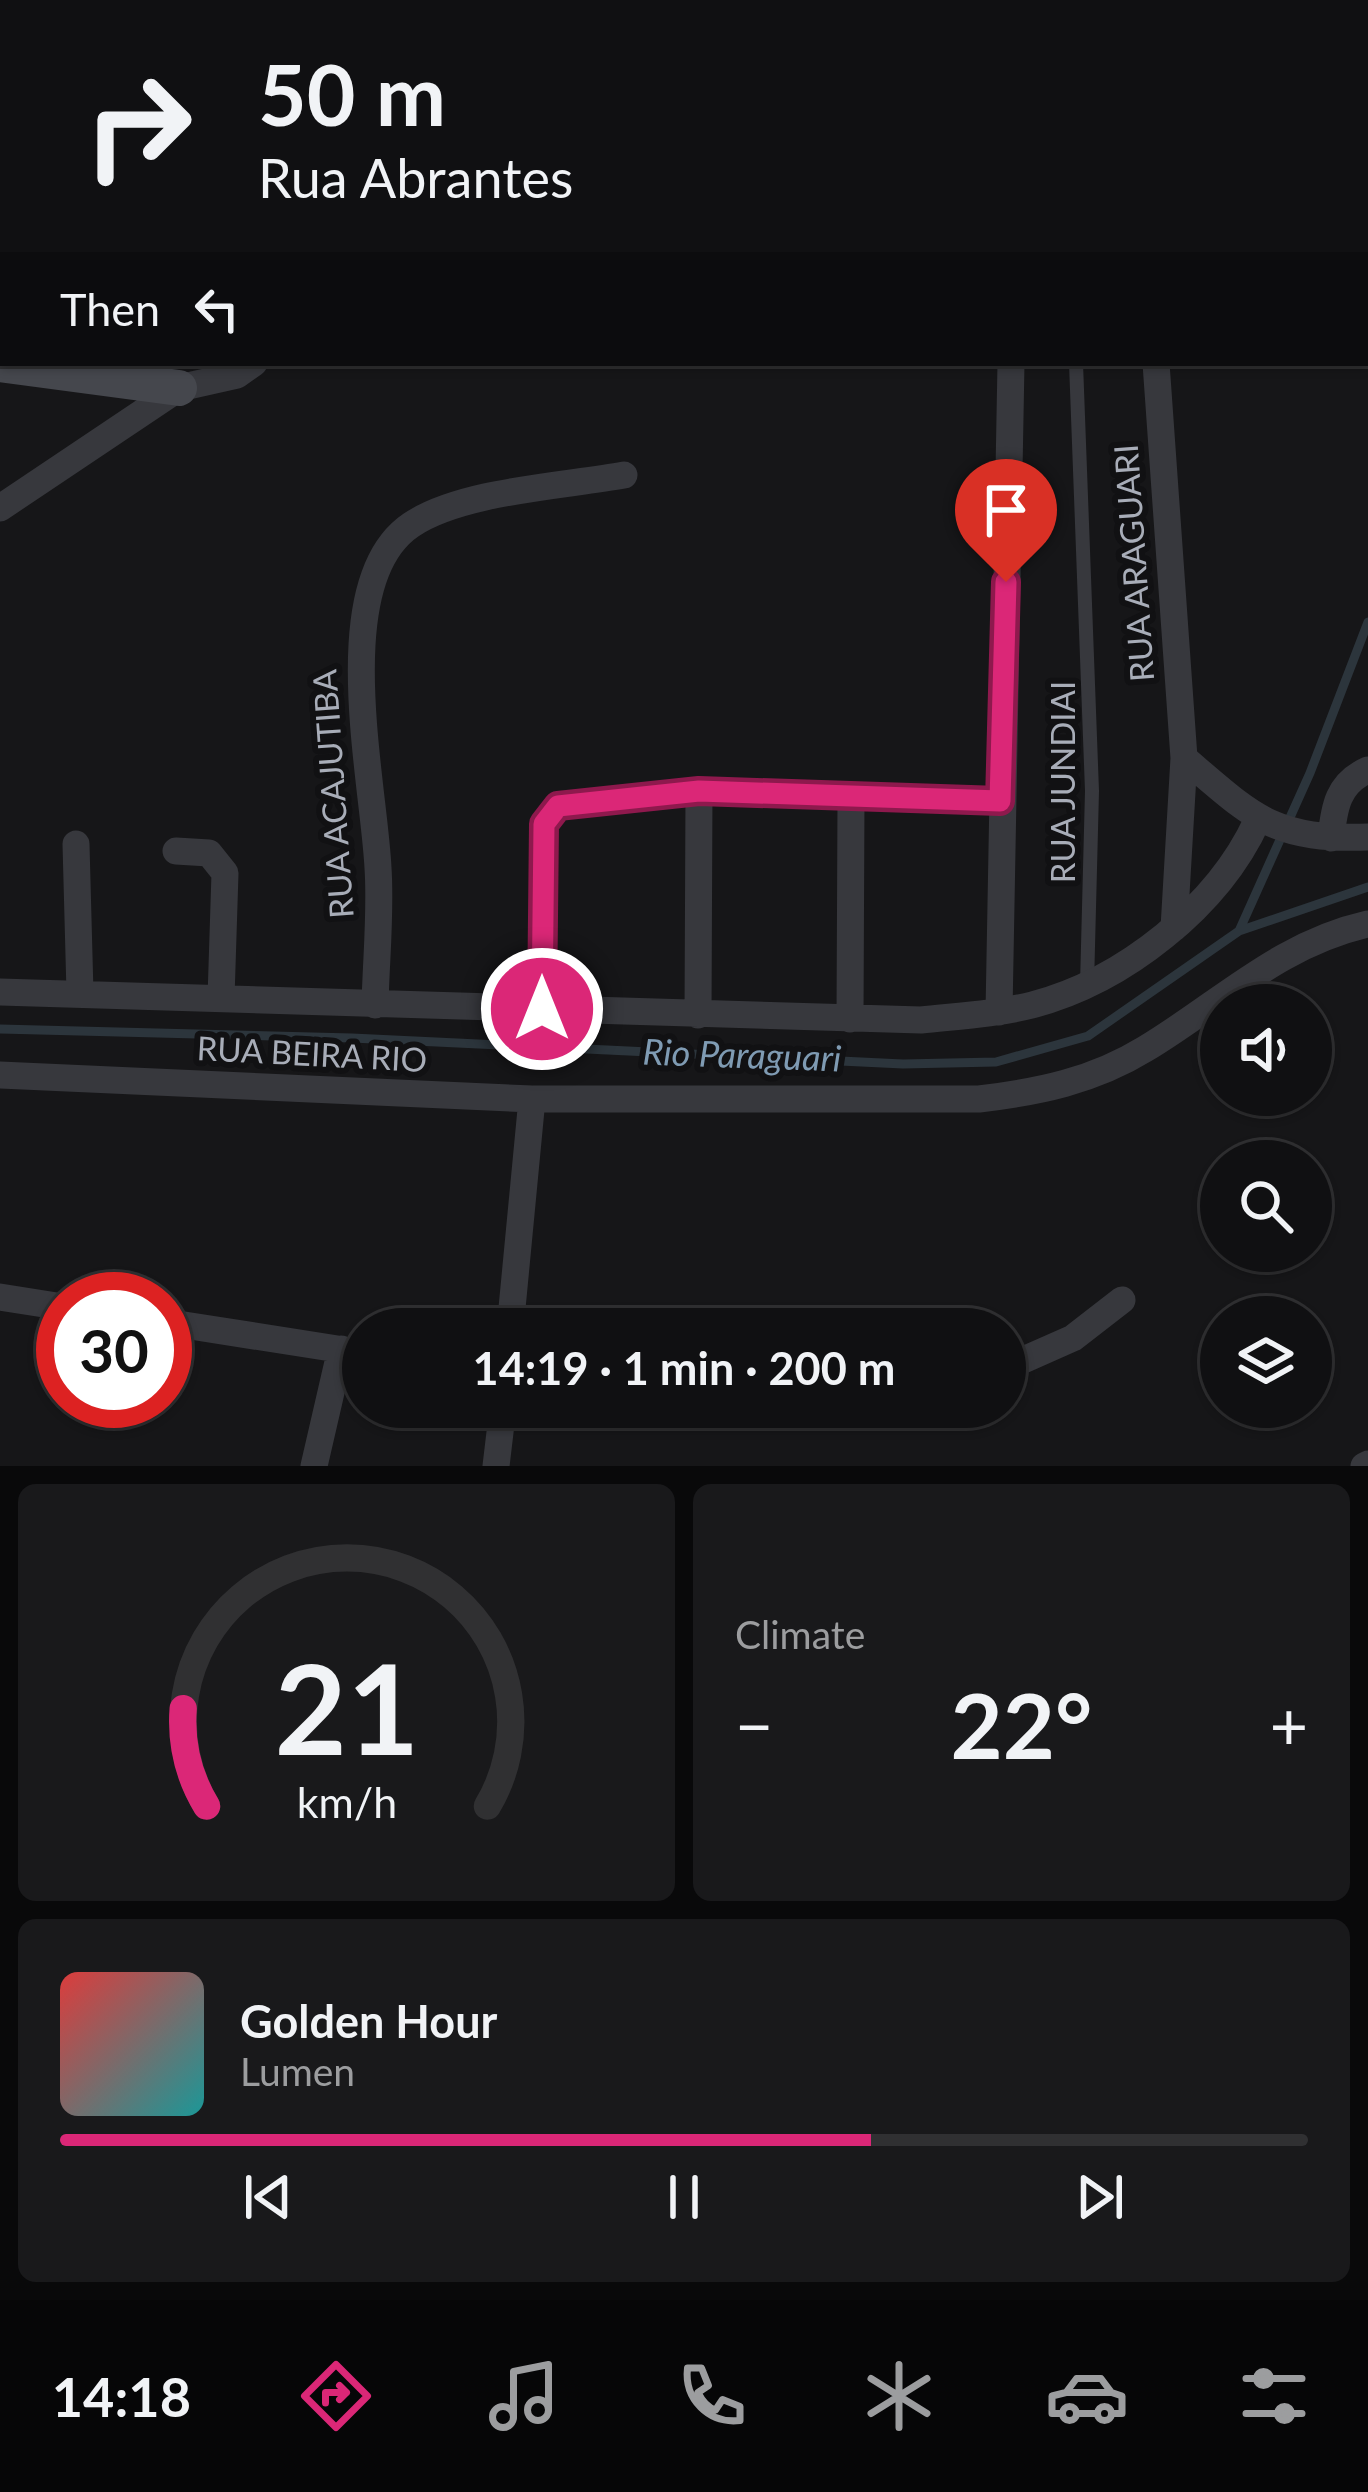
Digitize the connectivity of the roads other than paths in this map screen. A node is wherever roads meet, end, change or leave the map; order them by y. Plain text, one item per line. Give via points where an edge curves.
1 (15, 366) edge
2 (250, 366) edge
3 (1011, 366) edge
4 (1076, 366) edge
5 (1156, 376) edge
6 (179, 388) junction
7 (624, 475) dead end
8 (0, 508) edge
9 (1184, 758) junction
10 (1368, 770) edge
11 (699, 791) junction
12 (851, 799) junction
13 (1000, 801) junction
14 (544, 824) joint
15 (1264, 824) junction
16 (1324, 838) junction
17 (1368, 838) edge
18 (76, 844) dead end
19 (176, 851) dead end
20 (1368, 924) edge
21 (1174, 928) junction
22 (1087, 985) junction
23 (0, 992) edge
24 (80, 993) junction
25 (220, 998) junction
26 (375, 1005) junction
27 (542, 1009) junction
28 (999, 1012) junction
29 (698, 1015) junction
30 (850, 1019) junction
31 (0, 1075) edge
32 (532, 1099) junction
33 (0, 1297) edge
34 (1122, 1300) dead end
35 (36, 1302) edge
36 (512, 1308) edge
37 (192, 1326) edge
38 (342, 1349) edge
39 (1026, 1359) edge
40 (342, 1381) edge
41 (500, 1428) edge
42 (314, 1466) edge
43 (496, 1466) edge

1 - 6 street
2 - 6 street
3 - 13 street
4 - 22 lane, RUA JUNDIAI via 1092,791
5 - 9 street, RUA ARAGUARI
6 - 8 street
7 - 26 street, RUA ACAJUTIBA via 444,508 410,525 382,566 358,637 379,870
9 - 15 street
9 - 21 street, RUA ARAGUARI
10 - 16 street via 1347,780
11 - 12 lane
11 - 14 lane via 558,806
11 - 29 street
12 - 13 lane
12 - 30 street
13 - 28 street
14 - 27 street
15 - 16 street
15 - 21 street, RUA BEIRA RIO
16 - 17 street
18 - 24 street
19 - 25 street via 209,853 225,873
20 - 32 street, RUA BEIRA RIO via 1289,950 1144,1050 1037,1092 979,1099
21 - 22 street, RUA BEIRA RIO
22 - 28 street, RUA BEIRA RIO
23 - 24 street, RUA BEIRA RIO
24 - 25 street, RUA BEIRA RIO
25 - 26 street, RUA BEIRA RIO
26 - 27 street, RUA BEIRA RIO
27 - 29 street, RUA BEIRA RIO
28 - 30 street, RUA BEIRA RIO
29 - 30 street, RUA BEIRA RIO
31 - 32 street, RUA BEIRA RIO
32 - 36 street
33 - 35 street
34 - 39 street via 1073,1338
37 - 38 street
40 - 42 street
41 - 43 street

